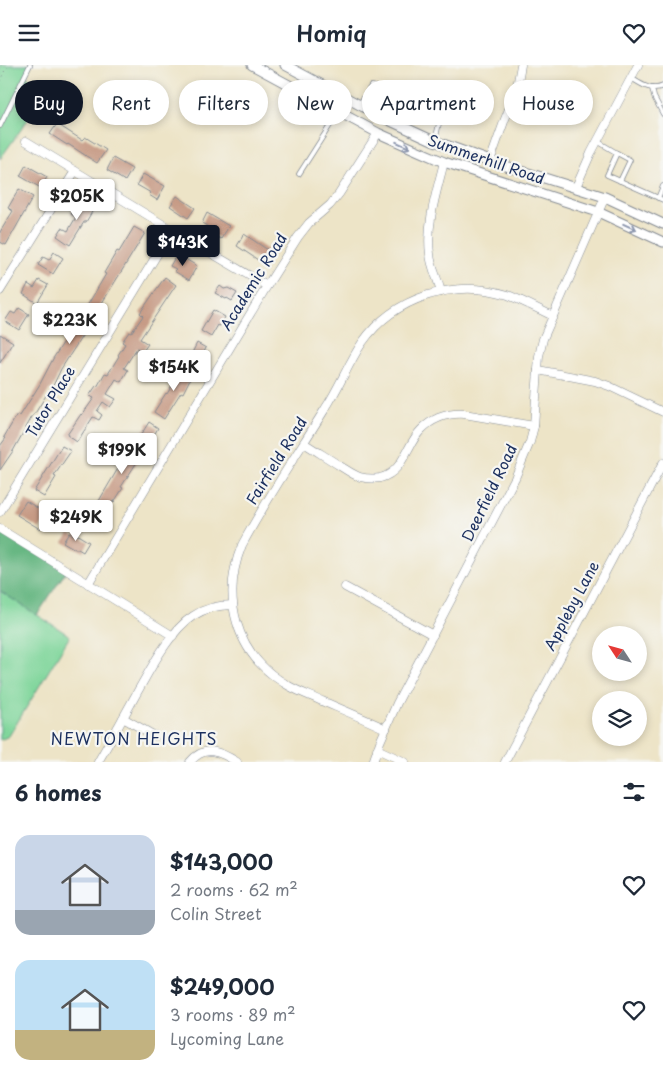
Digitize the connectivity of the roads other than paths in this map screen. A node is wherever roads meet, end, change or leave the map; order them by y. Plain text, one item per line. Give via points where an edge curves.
1 (30, 65) edge
2 (252, 65) edge
3 (285, 65) edge
4 (521, 65) edge
5 (638, 65) edge
6 (631, 78) junction
7 (280, 80) edge
8 (663, 86) edge
9 (652, 88) junction
10 (663, 101) edge
11 (657, 103) junction
12 (359, 105) junction
13 (663, 114) edge
14 (352, 119) edge
15 (331, 125) edge
16 (0, 126) edge
17 (378, 133) junction
18 (26, 141) dead end
19 (435, 141) junction
20 (597, 141) junction
21 (618, 153) junction
22 (490, 161) junction
23 (444, 162) junction
24 (75, 171) junction
25 (299, 174) dead end
26 (620, 181) junction
27 (663, 186) edge
28 (576, 187) junction
29 (605, 197) junction
30 (658, 198) junction
31 (663, 200) edge
32 (570, 202) junction
33 (598, 212) junction
34 (663, 223) edge
35 (172, 230) junction
36 (663, 242) edge
37 (267, 286) junction
38 (0, 291) edge
39 (441, 292) junction
40 (553, 316) junction
41 (538, 370) junction
42 (663, 412) edge
43 (534, 426) junction
44 (304, 443) junction
45 (663, 463) edge
46 (0, 512) edge
47 (0, 529) edge
48 (88, 584) junction
49 (345, 587) dead end
50 (233, 605) junction
51 (433, 635) junction
52 (173, 636) junction
53 (123, 718) junction
54 (386, 729) junction
55 (155, 736) dead end
56 (377, 749) junction
57 (98, 762) edge
58 (190, 762) edge
59 (237, 762) edge
60 (373, 762) edge
61 (405, 762) edge
62 (506, 762) edge

1 - 16 lane
2 - 7 street, Summerhill Road
3 - 12 street, Summerhill Road
4 - 22 street via 516,92
5 - 6 street
6 - 9 lane
6 - 20 street
8 - 9 lane
9 - 11 lane
10 - 11 lane
11 - 13 lane
12 - 19 street, Summerhill Road
12 - 19 lane via 373,86 436,115 440,119
14 - 17 street, Summerhill Road
15 - 25 lane
17 -> 23 street, Summerhill Road
17 - 37 street, Academic Road via 339,194 298,237
18 - 24 street
19 - 22 street, Summerhill Road
20 - 21 lane
20 - 28 street
21 - 26 lane via 630,160
21 - 26 lane via 607,175
22 - 28 street, Summerhill Road
23 - 32 street, Summerhill Road
23 - 39 street via 430,229 430,255
24 - 35 street
24 - 38 street
26 - 30 lane
27 - 30 lane
28 - 29 street, Summerhill Road
28 - 32 street
29 - 33 street, Deerfield Road
29 - 34 street, Summerhill Road
30 - 31 lane
32 - 33 street, Summerhill Road
33 -> 36 street, Summerhill Road
33 - 40 street, Deerfield Road
35 - 37 street
35 - 46 street, Tutor Place
37 - 48 street, Academic Road
39 - 40 street, Fairfield Road via 468,289 494,292
39 - 44 street, Fairfield Road via 403,306 372,331
40 - 41 street, Deerfield Road via 538,356
41 - 42 street via 595,381
41 - 43 street, Deerfield Road
43 - 44 street via 464,414 443,416 421,430 394,470 374,479 352,474
43 - 51 street, Deerfield Road via 515,478
44 - 50 street, Fairfield Road via 242,545 233,578
45 - 62 street, Appleby Lane
47 - 48 street
48 - 52 street
49 - 51 street
50 - 52 street via 200,612
50 - 54 street, Fairfield Road via 246,644 259,663 276,678
51 - 54 street, Deerfield Road
52 - 53 street
53 - 55 street
53 - 57 street
54 - 56 street, Deerfield Road
56 - 60 street, Deerfield Road
56 - 61 street
58 - 59 street via 198,755 214,751

